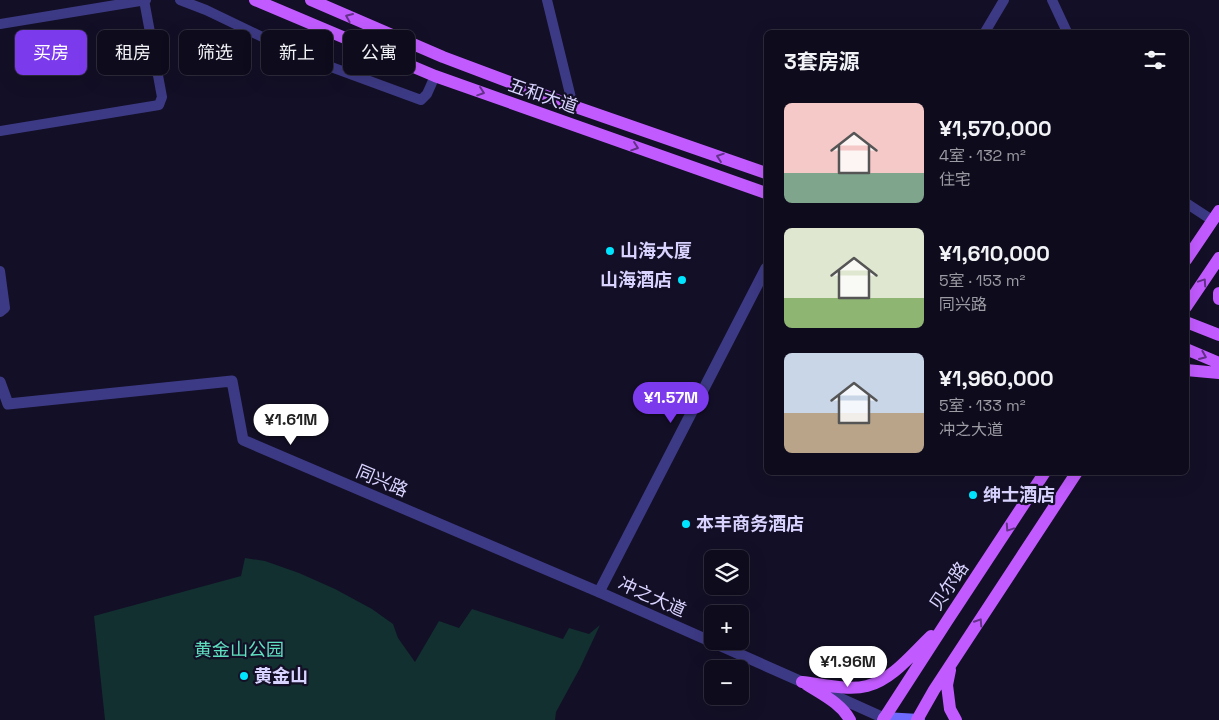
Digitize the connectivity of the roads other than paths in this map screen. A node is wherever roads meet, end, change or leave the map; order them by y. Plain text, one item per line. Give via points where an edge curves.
1 (145, 0) edge
2 (180, 0) edge
3 (255, 0) edge
4 (311, 0) edge
5 (1004, 0) edge
6 (1052, 0) edge
7 (551, 1) edge
8 (0, 24) edge
9 (986, 30) edge
10 (1066, 30) edge
11 (435, 76) junction
12 (573, 106) junction
13 (0, 131) edge
14 (764, 172) edge
15 (764, 192) edge
16 (1189, 204) edge
17 (1216, 215) edge
18 (1189, 242) edge
19 (1189, 256) edge
20 (1219, 258) edge
21 (0, 271) edge
22 (764, 272) edge
23 (1219, 293) edge
24 (1219, 299) edge
25 (1189, 303) edge
26 (0, 312) edge
27 (1189, 323) edge
28 (1219, 335) edge
29 (1189, 350) edge
30 (1219, 363) edge
31 (1189, 370) edge
32 (1219, 373) edge
33 (0, 382) edge
34 (1044, 475) edge
35 (1075, 475) edge
36 (599, 592) junction
37 (947, 621) junction
38 (952, 663) junction
39 (802, 682) junction
40 (885, 719) edge
41 (850, 720) edge
42 (917, 720) edge
43 (956, 720) edge

1 - 8 street
1 - 13 street via 162,97 159,105
2 - 11 street via 304,57 421,100
3 - 11 main road, 五和大道
12 -> 4 main road, 五和大道 via 443,57
5 - 9 street
6 - 10 street
7 - 12 street
11 -> 15 main road, 五和大道
14 -> 12 main road, 五和大道
16 - 17 street
17 - 18 main road
17 - 19 main road
25 -> 20 main road
21 - 26 street via 4,308
22 - 36 street
23 - 24 main road
27 - 28 main road
29 -> 30 main road
31 - 32 main road
33 - 36 street, 同兴路 via 8,404 232,381 243,440
34 -> 37 main road, 贝尔路
38 -> 35 main road
36 - 39 street, 冲之大道
37 - 39 main road via 885,679 867,686 848,687
37 - 40 main road, 贝尔路
38 - 42 main road
38 - 43 main road via 947,685 950,709
39 - 40 street, 冲之大道
39 - 41 main road via 837,704
40 - 42 main road, 冲之大道

